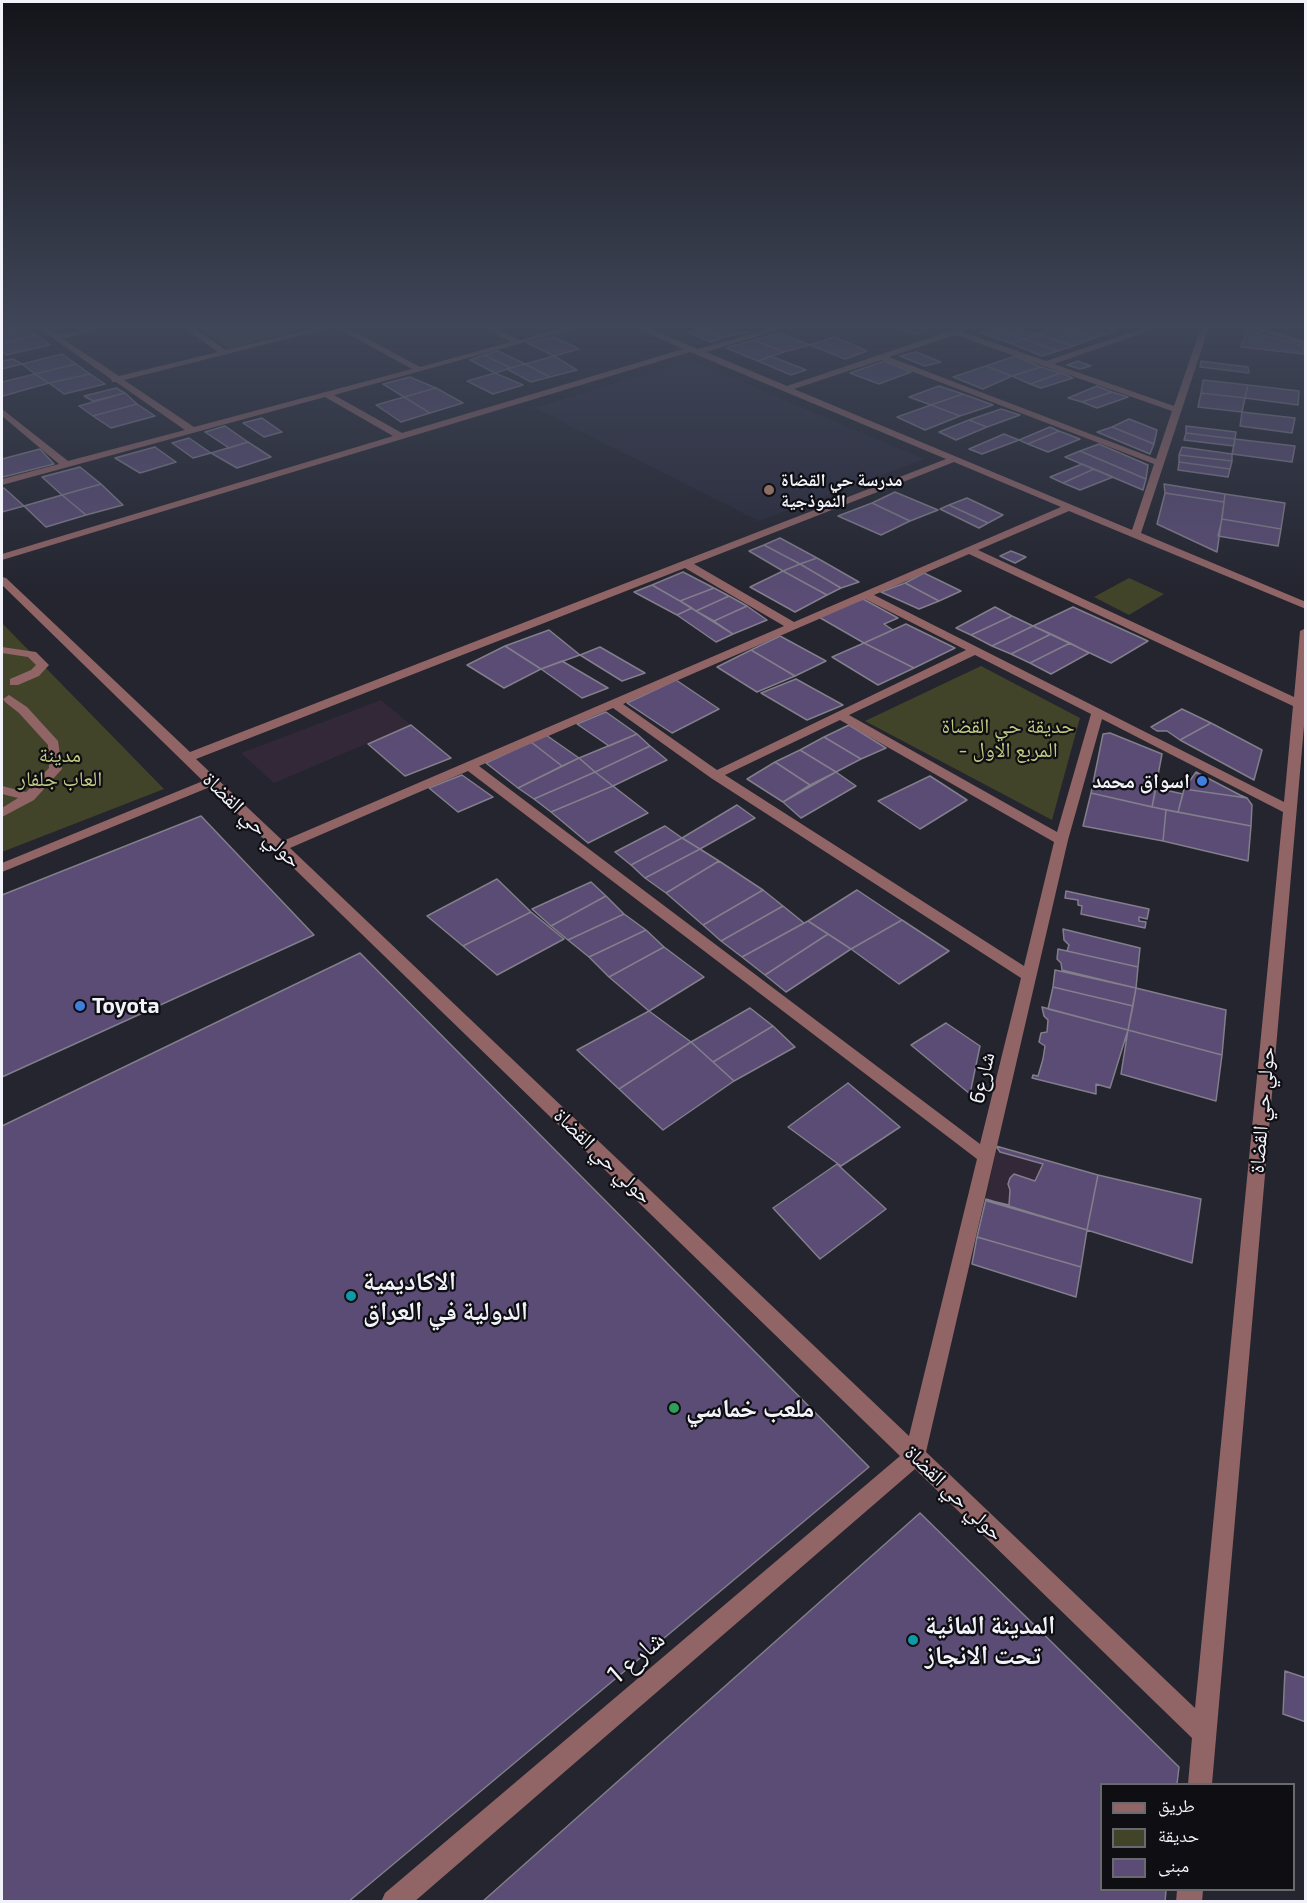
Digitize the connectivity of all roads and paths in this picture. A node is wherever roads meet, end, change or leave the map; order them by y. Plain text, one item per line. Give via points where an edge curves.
1 (7, 416) edge
2 (170, 416) edge
3 (250, 416) edge
4 (364, 416) edge
5 (470, 416) edge
6 (850, 416) edge
7 (1036, 416) edge
8 (1175, 416) edge
9 (193, 431) junction
10 (400, 436) junction
11 (954, 459) junction
12 (1159, 463) junction
13 (68, 465) junction
14 (2, 482) edge
15 (1070, 507) junction
16 (1136, 535) junction
17 (970, 550) junction
18 (2, 557) edge
19 (686, 564) junction
20 (2, 580) edge
21 (866, 595) junction
22 (1305, 606) edge
23 (794, 626) junction
24 (1305, 631) edge
25 (2, 650) edge
26 (975, 650) junction
27 (8, 682) edge
28 (5, 700) edge
29 (614, 703) junction
30 (1299, 704) junction
31 (1098, 712) junction
32 (840, 715) junction
33 (187, 758) junction
34 (469, 765) junction
35 (716, 774) junction
36 (212, 782) junction
37 (2, 790) edge
38 (29, 797) junction
39 (1290, 810) junction
40 (2, 813) edge
41 (1061, 840) junction
42 (280, 847) junction
43 (2, 868) edge
44 (1029, 976) junction
45 (987, 1158) junction
46 (915, 1456) junction
47 (1204, 1733) junction
48 (1200, 1783) edge
49 (394, 1902) edge

1 - 13 street
2 - 9 street
3 - 9 street
4 - 10 street
5 - 10 street
6 - 11 street
7 - 12 street
8 - 12 street
9 - 13 street
10 - 18 street
11 - 15 street
11 - 19 street
12 - 16 street
13 - 14 street
15 - 16 street
15 - 17 street
16 - 22 street
17 - 21 street
17 - 30 street
19 - 23 street
19 - 33 street
20 - 33 street, حولي حي القضاة
21 - 23 street
21 - 26 street
23 - 29 street
24 - 30 street, حولي حي القضاة
25 - 27 street via 32,654 43,665 35,673
26 - 31 street
26 - 32 street
27 - 28 street via 19,687 17,693
28 - 38 street via 23,710 54,744 56,769
29 - 34 street
29 - 35 street
30 - 39 street, حولي حي القضاة
31 - 39 street
31 - 41 street, شارع6
32 - 35 street
32 - 41 street
33 - 36 street, حولي حي القضاة
34 - 42 street
34 - 45 street
35 - 44 street
36 - 42 street, حولي حي القضاة
36 - 43 street
37 - 38 street
38 - 40 street
39 - 47 street, حولي حي القضاة
41 - 44 street, شارع6
42 - 46 street, حولي حي القضاة
44 - 45 street, شارع6
45 - 46 street, شارع6
46 - 47 street, حولي حي القضاة
46 - 49 street, شارع 1
47 - 48 street, حولي حي القضاة

